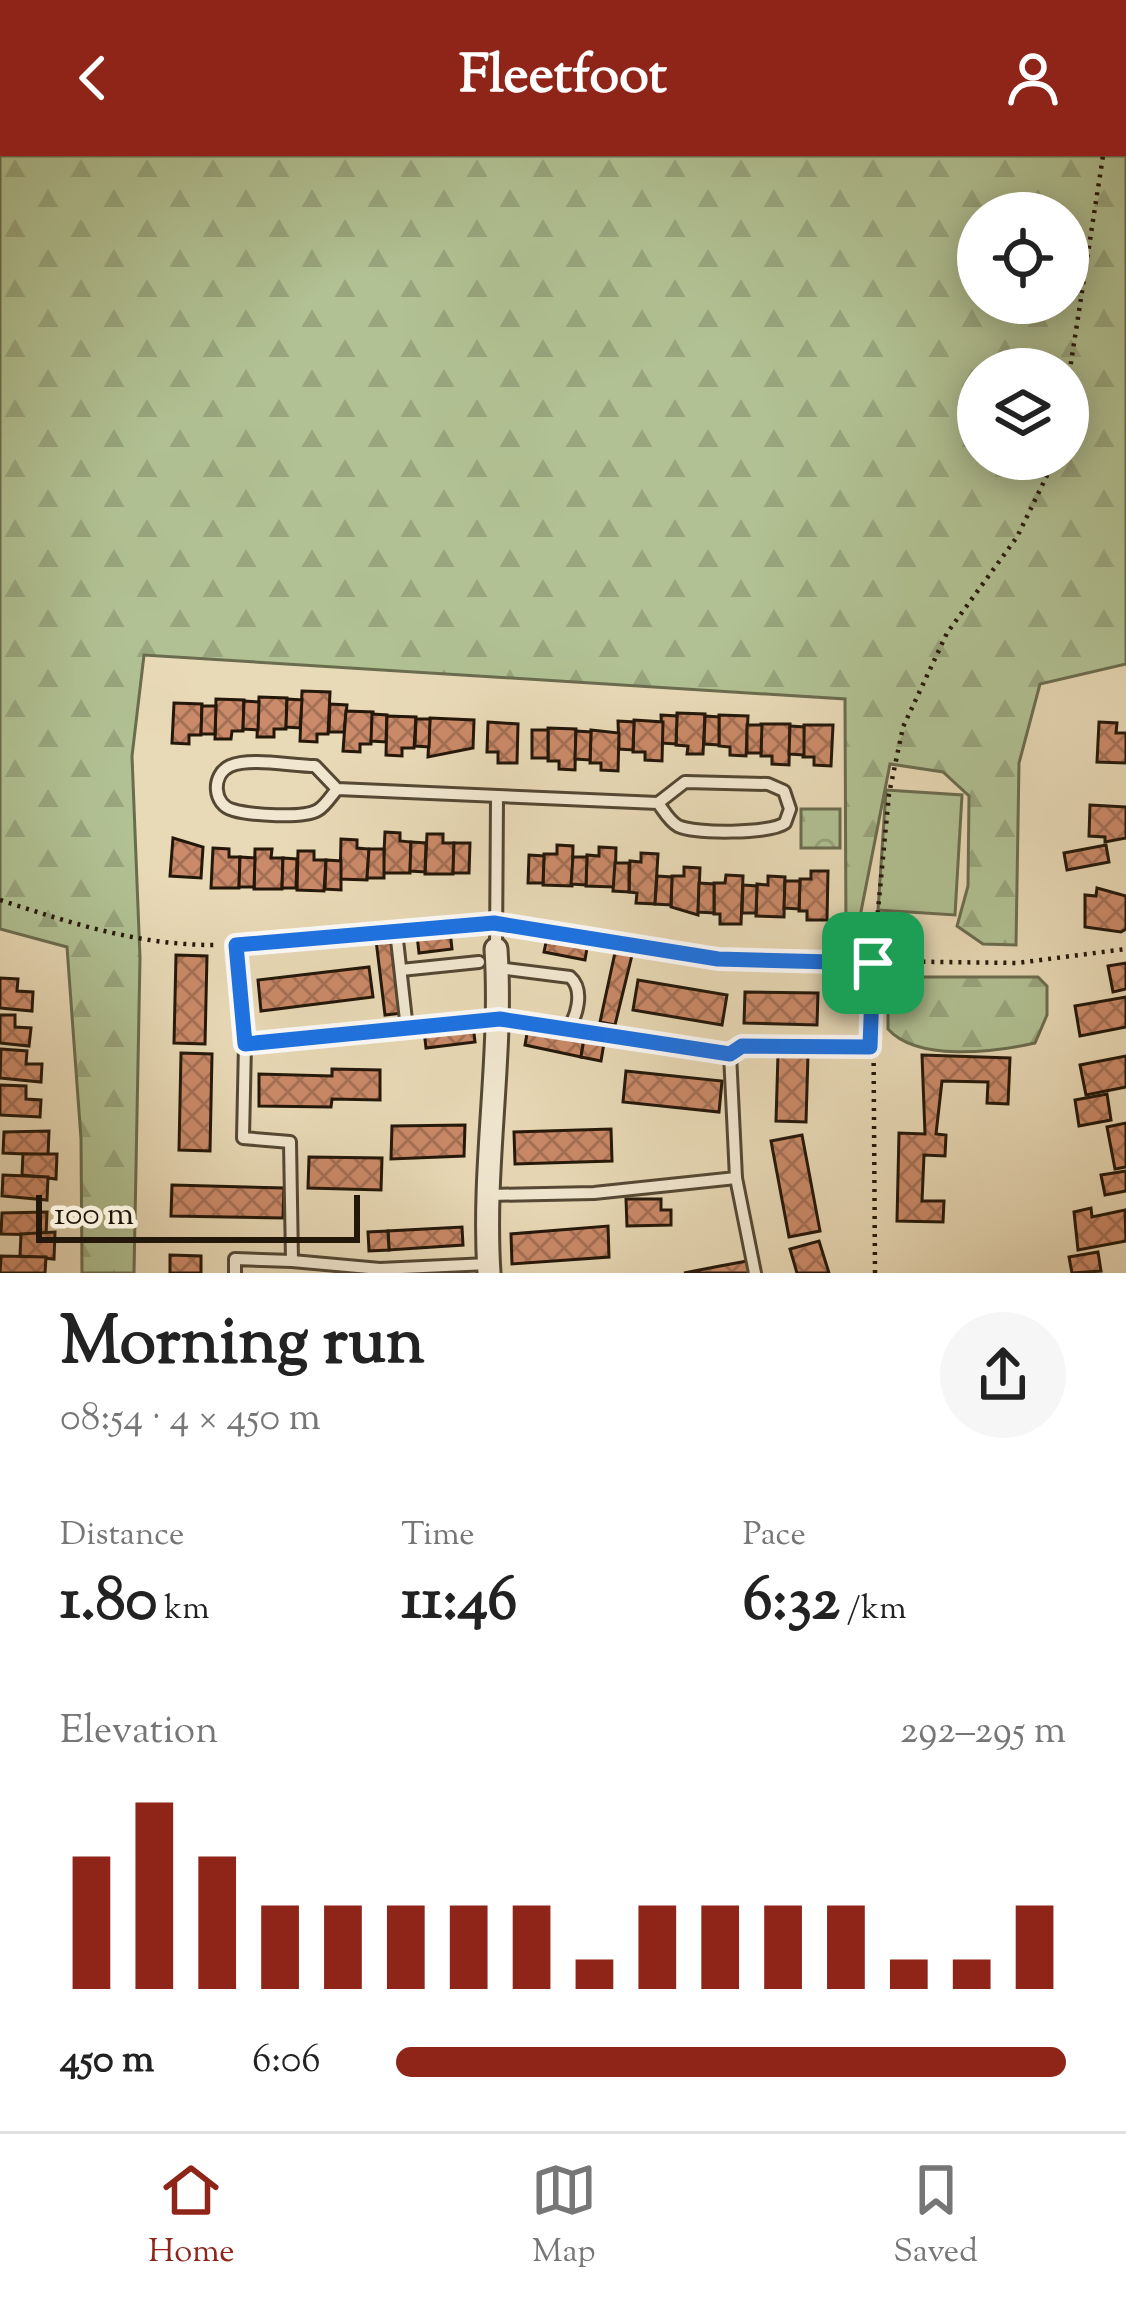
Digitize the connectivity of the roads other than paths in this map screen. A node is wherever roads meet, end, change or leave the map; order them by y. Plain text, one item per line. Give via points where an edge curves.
1 (337, 789) junction
2 (497, 799) junction
3 (658, 803) junction
4 (396, 931) road end
5 (236, 945) road end
6 (491, 960) junction
7 (401, 970) junction
8 (500, 1019) junction
9 (407, 1029) junction
10 (565, 1032) junction
11 (245, 1044) junction
12 (736, 1178) junction
13 (485, 1195) junction
14 (292, 1261) junction
15 (489, 1269) edge
16 (380, 1271) edge
17 (235, 1273) edge
18 (755, 1273) edge

1 - 1 lane via 315,766 233,764 216,788 233,811 305,813
1 - 2 lane
2 - 3 lane
2 - 6 lane
3 - 3 lane via 685,782 769,784 784,791 790,809 785,823 769,831 688,828
4 - 7 lane
5 - 11 lane
6 - 7 lane
6 - 8 street
6 - 10 lane via 577,984
7 - 9 lane
8 - 9 lane
8 - 10 lane
8 - 13 street
9 - 11 lane
10 - 12 lane via 730,1054
11 - 14 lane via 243,1138 290,1142
12 - 13 lane
12 - 18 lane
13 - 15 street
14 - 16 lane
14 - 17 lane via 235,1259
15 - 16 lane

